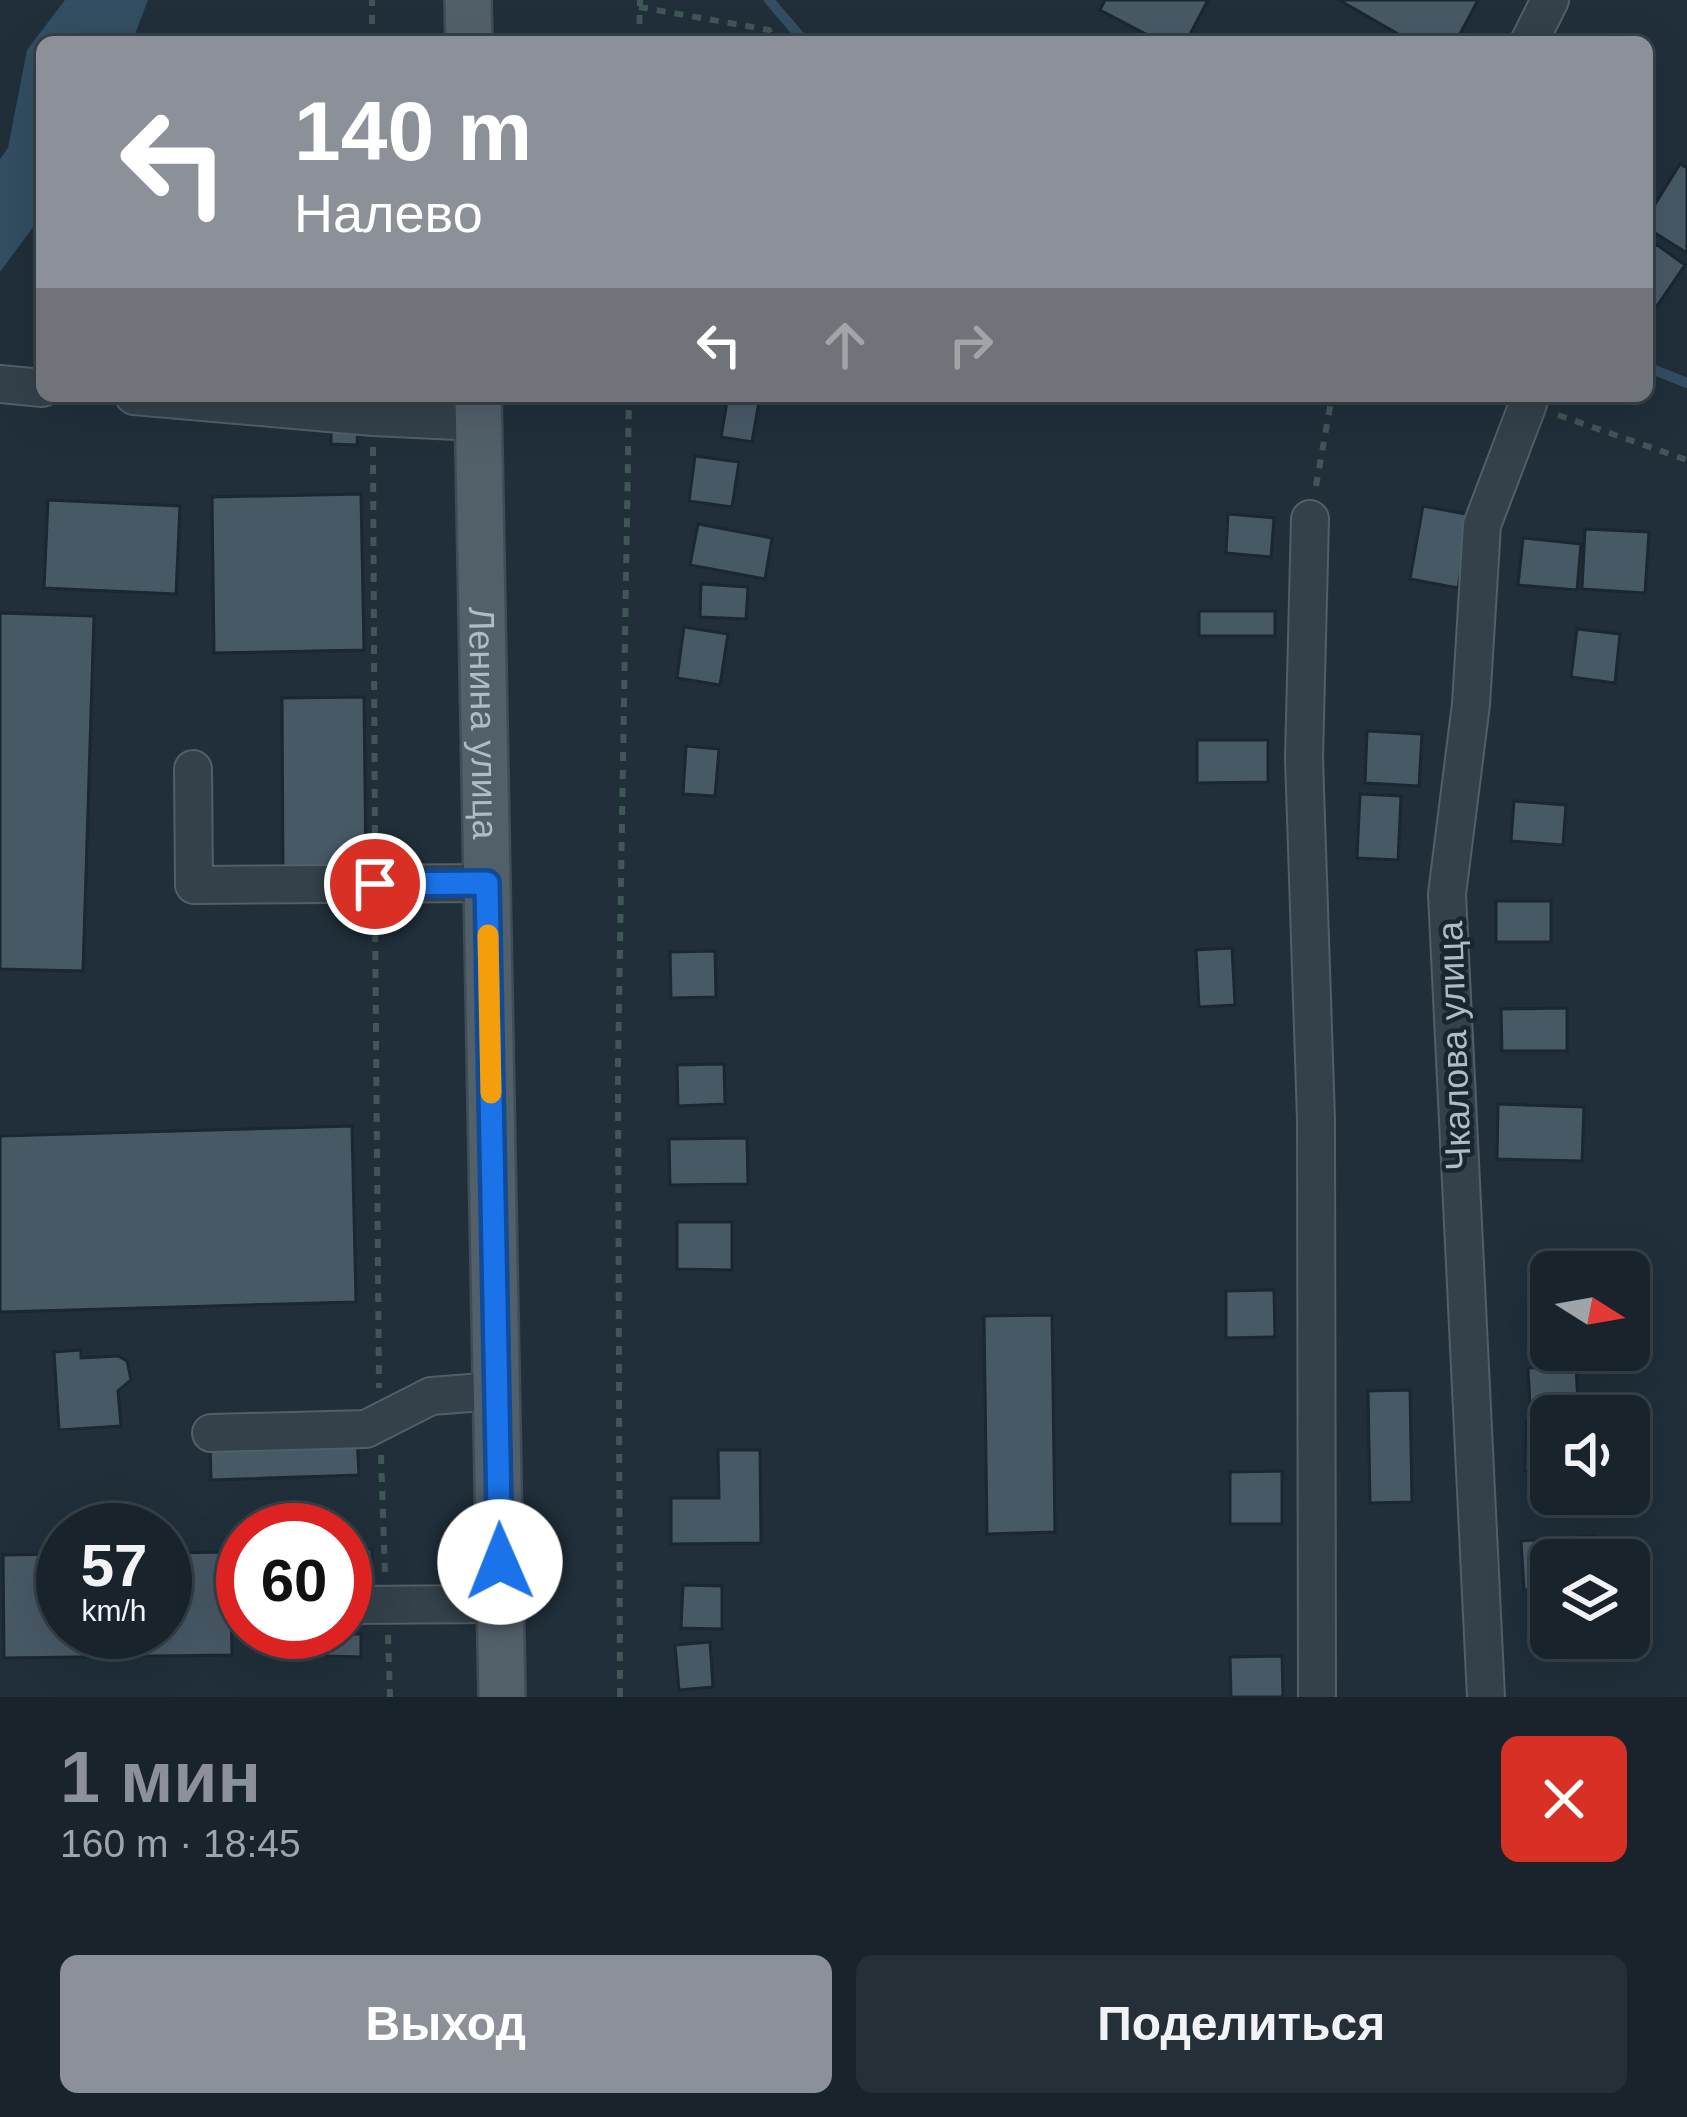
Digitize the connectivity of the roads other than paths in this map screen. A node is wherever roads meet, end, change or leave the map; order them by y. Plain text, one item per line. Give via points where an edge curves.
1 (468, 0) edge
2 (1550, 0) edge
3 (469, 36) edge
4 (1531, 36) edge
5 (0, 384) edge
6 (36, 387) edge
7 (202, 402) edge
8 (1528, 404) road end
9 (478, 409) edge
10 (1310, 519) road end
11 (193, 769) dead end
12 (487, 883) junction
13 (496, 1391) junction
14 (211, 1433) dead end
15 (372, 1604) edge
16 (500, 1604) junction
17 (502, 1697) edge
18 (1317, 1697) edge
19 (1486, 1697) edge

1 - 3 main road
2 - 4 street
5 - 6 street
7 - 9 street via 373,417
8 - 19 street, Чкалова улица via 1482,525 1448,895
9 - 12 main road, Ленина улица
10 - 18 street via 1304,758 1316,1119
11 - 12 street via 194,884
12 - 13 main road, Ленина улица
13 - 14 street via 431,1396 366,1429
13 - 16 main road, Ленина улица
15 - 16 street
16 - 17 main road, Ленина улица

